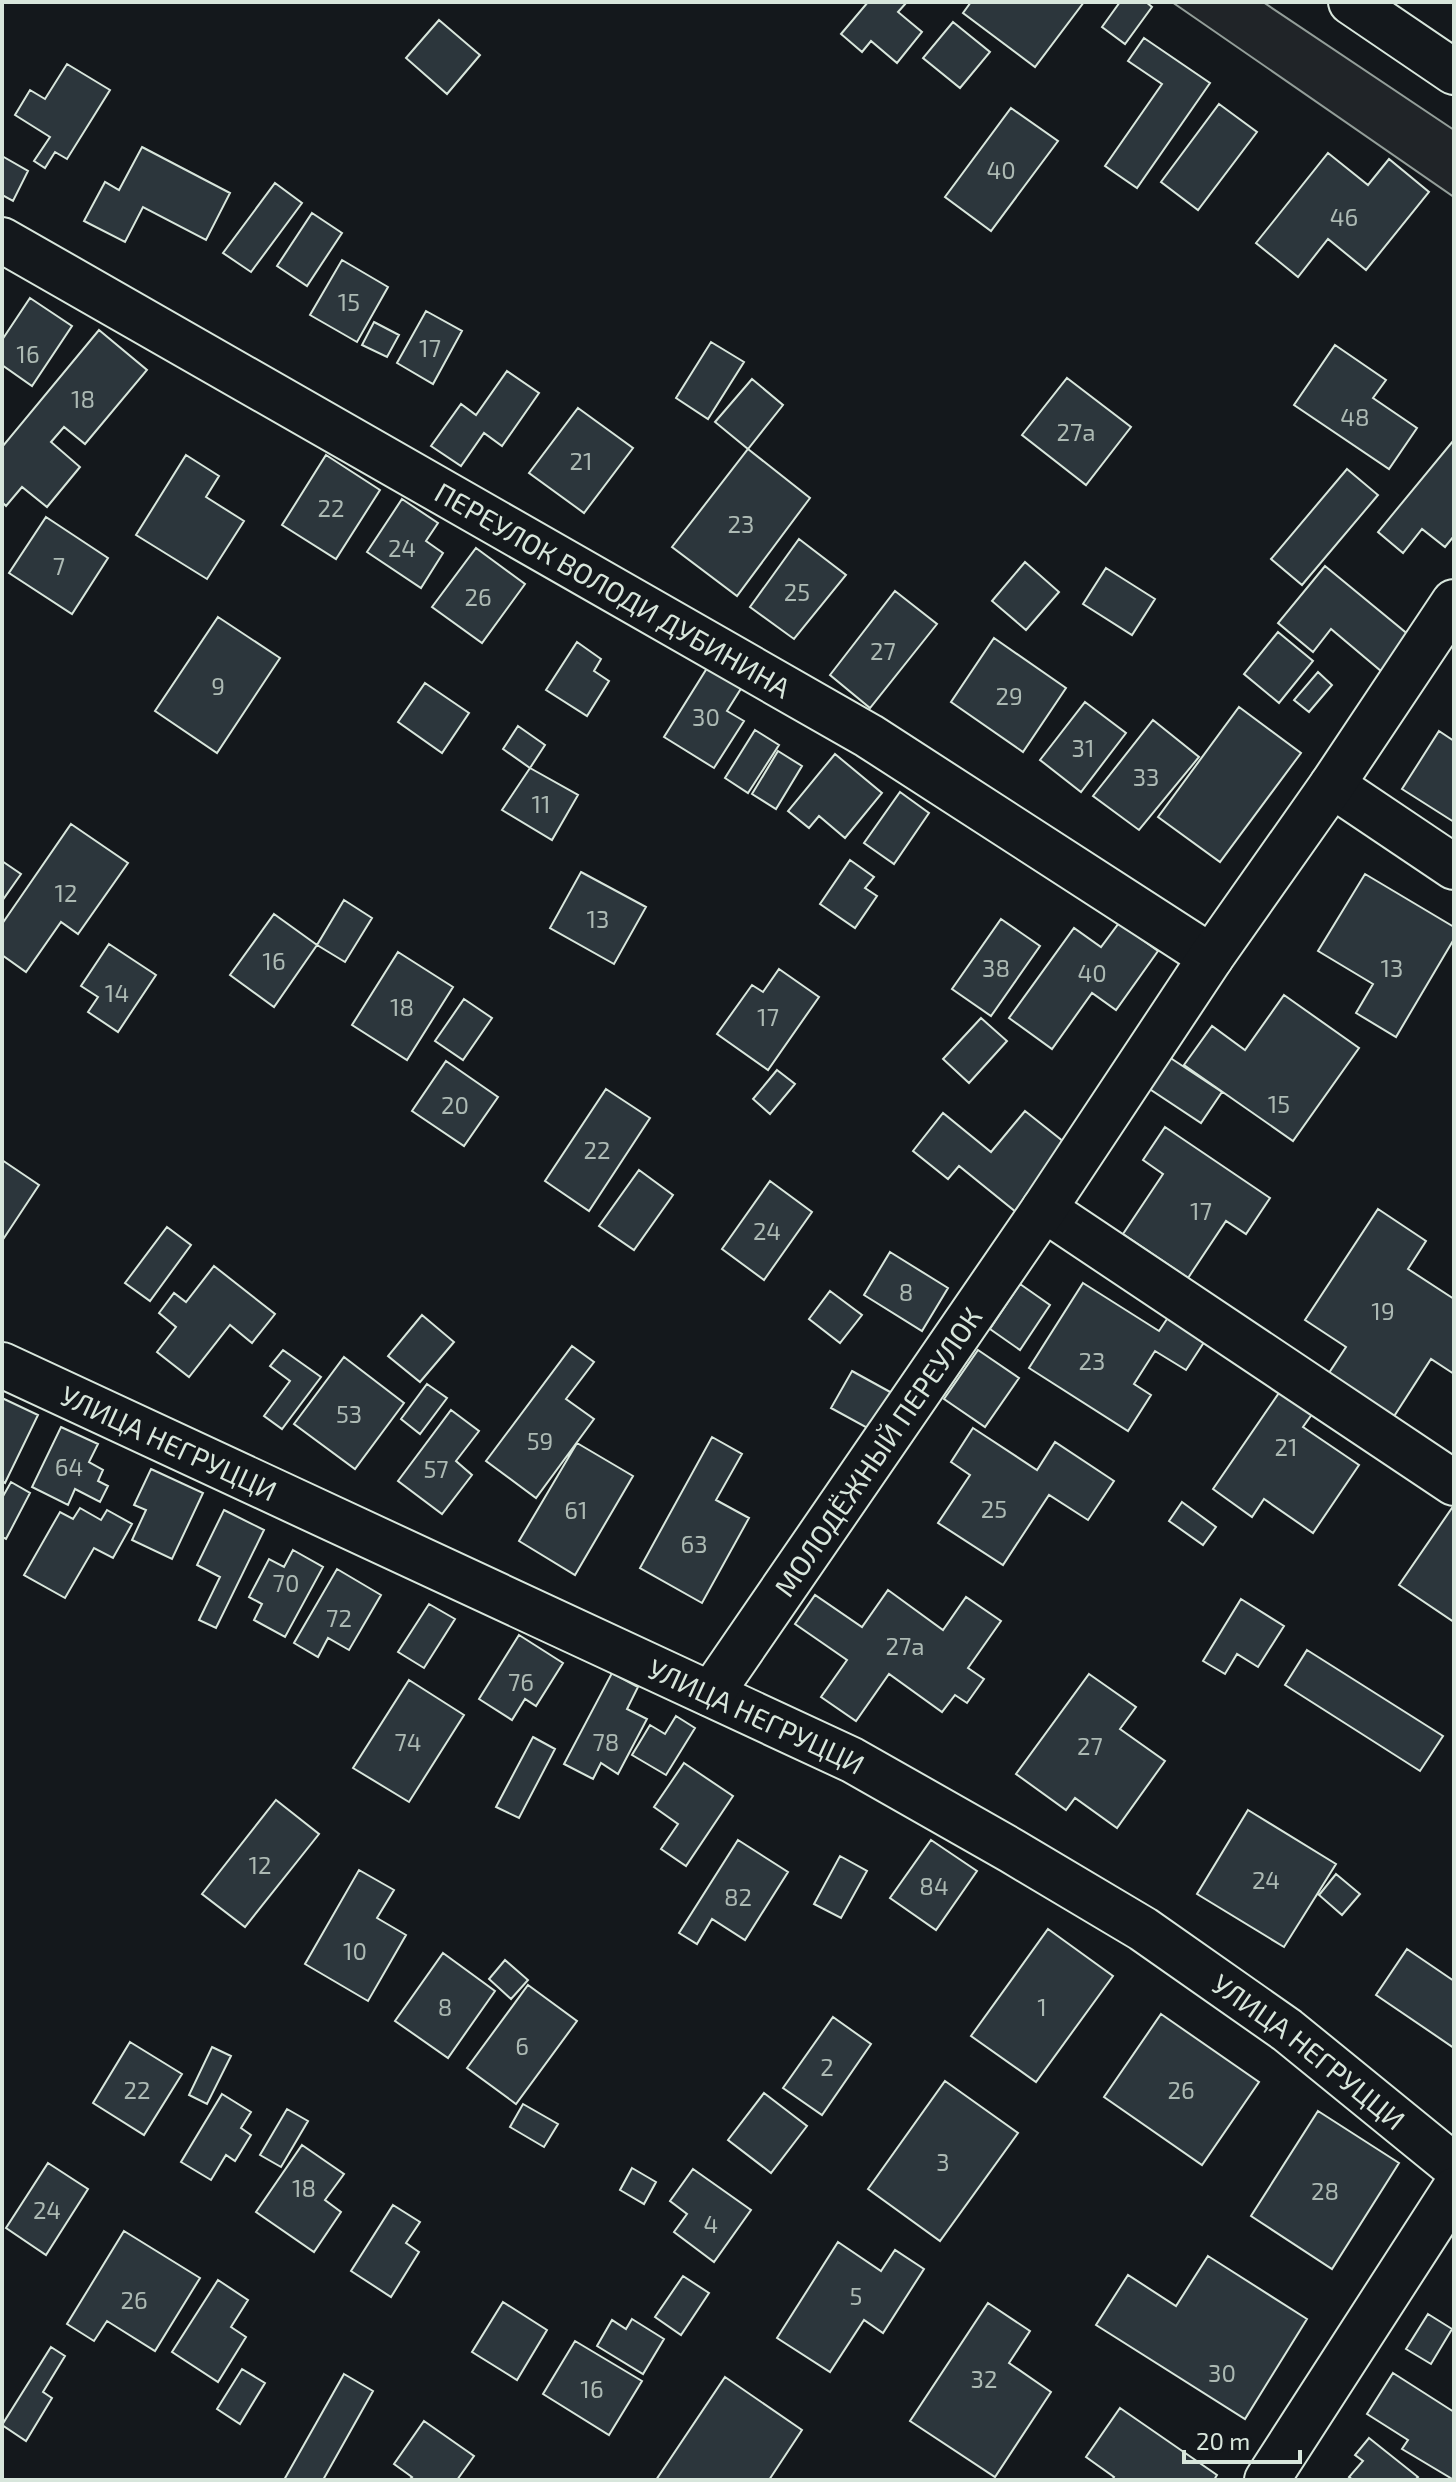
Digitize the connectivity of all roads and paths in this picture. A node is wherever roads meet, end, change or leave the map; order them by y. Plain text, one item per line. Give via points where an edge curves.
1 (1351, 2) edge
2 (1454, 72) edge
3 (2, 240) edge
4 (1454, 602) edge
5 (1332, 785) junction
6 (1454, 867) edge
7 (1211, 957) junction
8 (1044, 1209) junction
9 (2, 1365) edge
10 (1454, 1483) edge
11 (711, 1694) junction
12 (1454, 2166) edge
13 (1454, 2190) edge
14 (1267, 2480) edge

1 - 2 street
3 - 7 street, ПЕРЕУЛОК ВОЛОДИ ДУБИНИНА via 869,736
4 - 5 street, МОЛОДЁЖНЫЙ ПЕРЕУЛОК
5 - 6 street
5 - 7 street, МОЛОДЁЖНЫЙ ПЕРЕУЛОК
7 - 8 street, МОЛОДЁЖНЫЙ ПЕРЕУЛОК
8 - 10 street
8 - 11 street, МОЛОДЁЖНЫЙ ПЕРЕУЛОК
9 - 11 street, УЛИЦА НЕГРУЦЦИ
11 - 12 street, УЛИЦА НЕГРУЦЦИ via 852,1760 1143,1929 1287,2030
13 - 14 street

